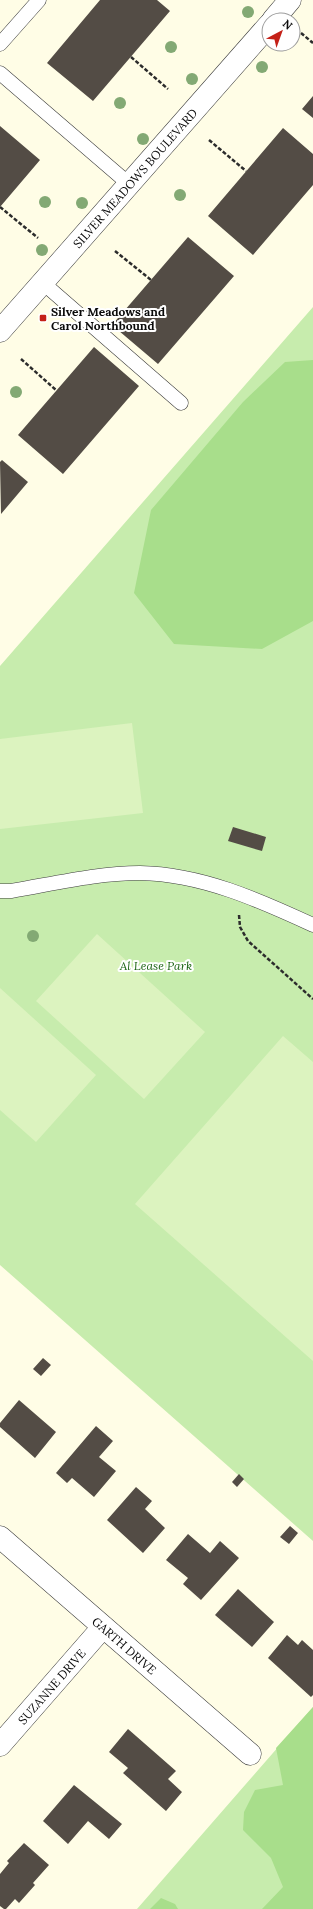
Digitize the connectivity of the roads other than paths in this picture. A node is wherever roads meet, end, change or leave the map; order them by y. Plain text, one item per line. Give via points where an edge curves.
1 (39, 0) edge
2 (290, 0) edge
3 (280, 12) edge
4 (261, 34) edge
5 (0, 44) edge
6 (0, 73) edge
7 (129, 184) junction
8 (43, 283) junction
9 (0, 331) edge
10 (181, 403) dead end
11 (0, 891) edge
12 (313, 925) edge
13 (0, 1537) edge
14 (103, 1627) junction
15 (0, 1745) edge
16 (250, 1754) dead end

1 - 5 lane
2 - 3 street
4 - 7 street, SILVER MEADOWS BOULEVARD
6 - 7 lane
7 - 8 street, SILVER MEADOWS BOULEVARD
8 - 9 street, SILVER MEADOWS BOULEVARD
8 - 10 lane
11 - 12 lane via 107,875 172,875 237,893
13 - 14 street, GARTH DRIVE
14 - 15 street, SUZANNE DRIVE
14 - 16 street, GARTH DRIVE

